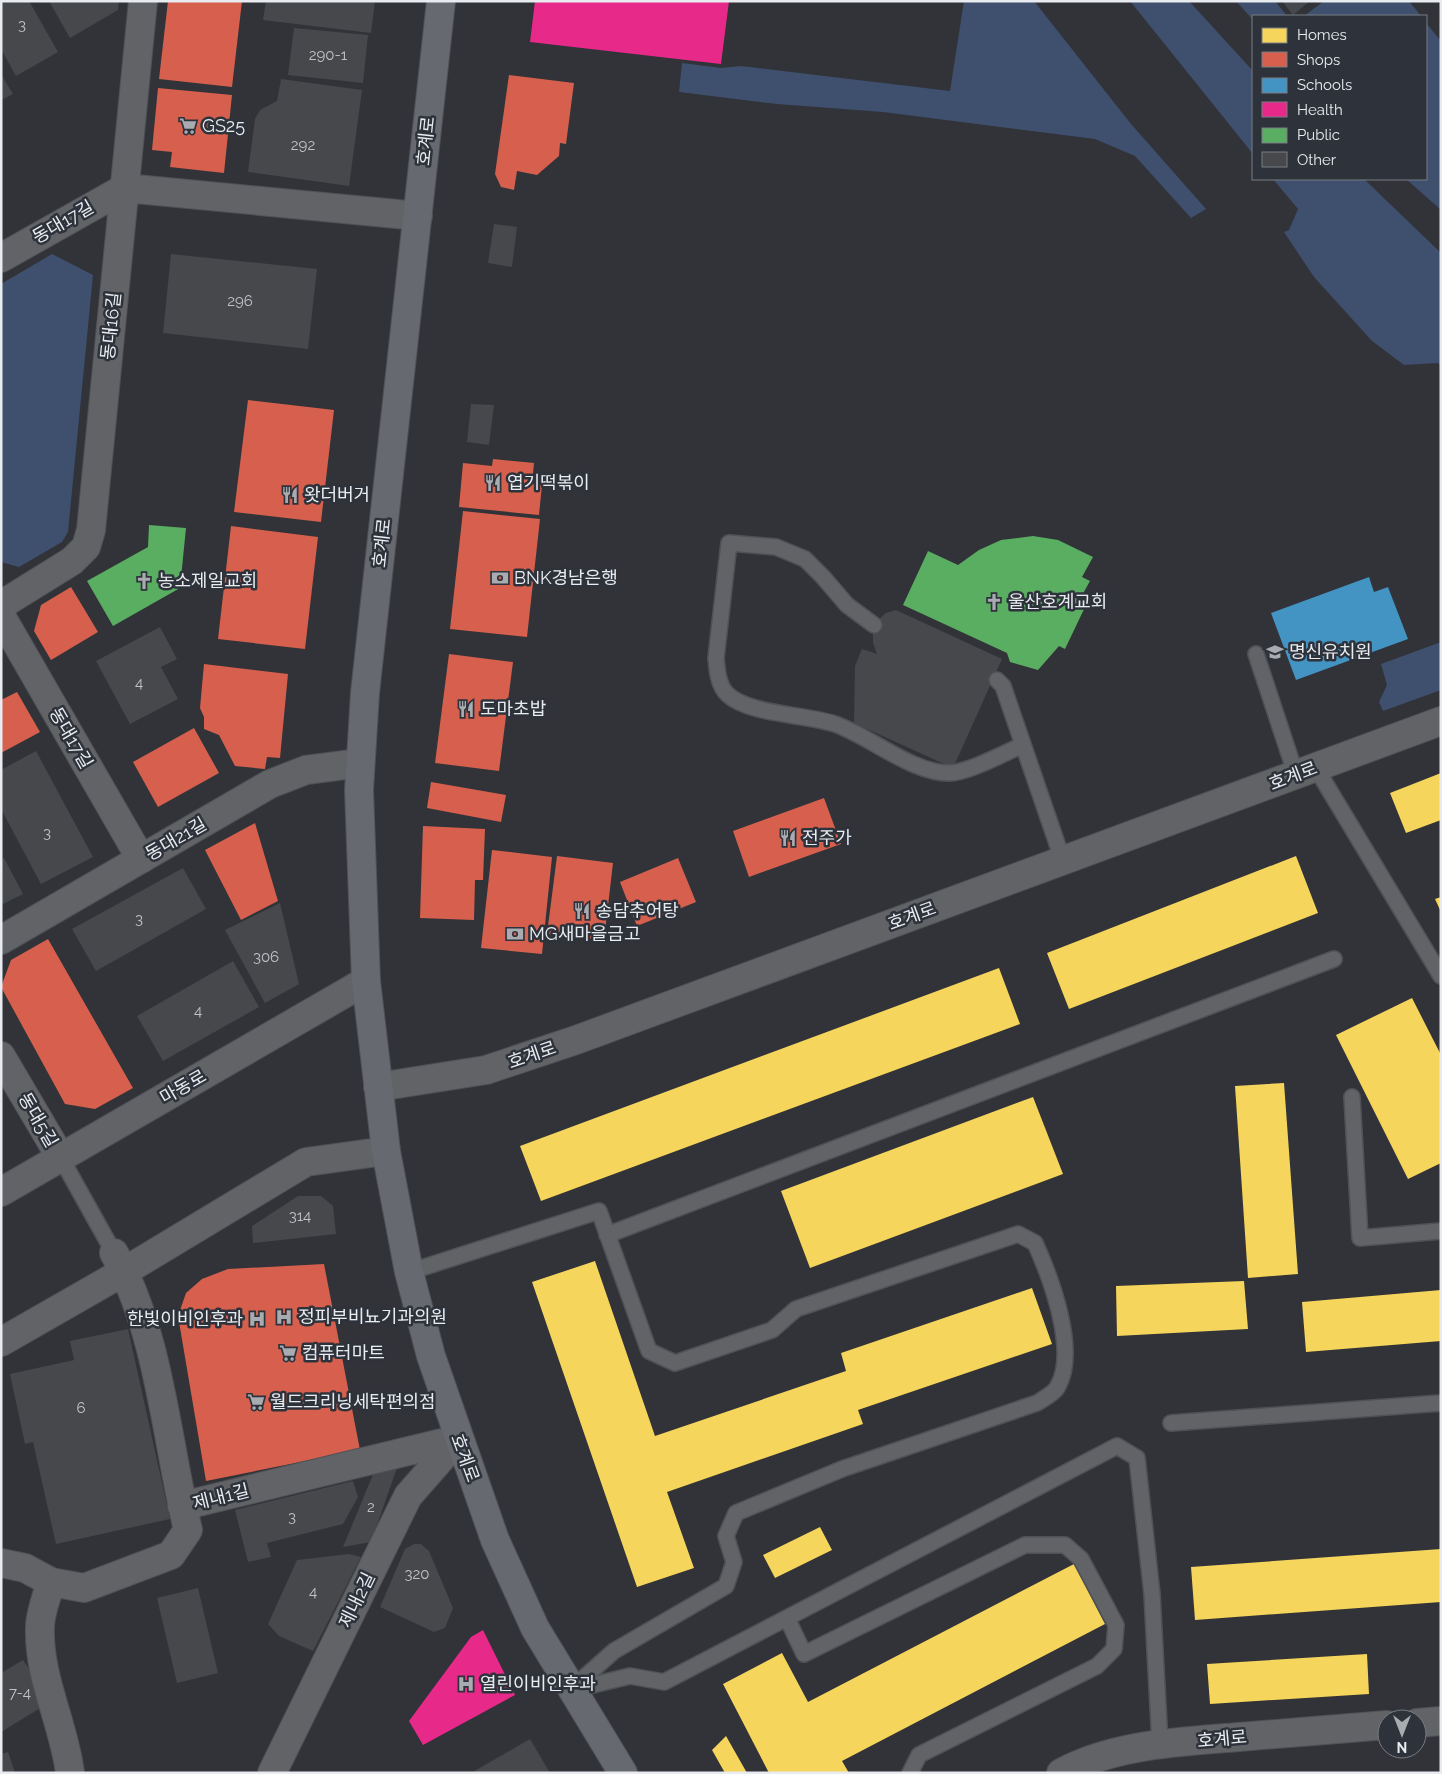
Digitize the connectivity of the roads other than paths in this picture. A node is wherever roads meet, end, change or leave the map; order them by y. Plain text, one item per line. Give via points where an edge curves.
1 (143, 1) edge
2 (441, 1) edge
3 (125, 188) junction
4 (418, 216) junction
5 (1, 258) edge
6 (1, 604) edge
7 (1, 616) edge
8 (874, 625) dead end
9 (1256, 654) dead end
10 (997, 680) dead end
11 (1441, 721) edge
12 (1023, 745) junction
13 (360, 763) junction
14 (1306, 772) junction
15 (141, 859) junction
16 (1064, 861) junction
17 (1, 940) edge
18 (1334, 959) dead end
19 (1441, 976) edge
20 (366, 981) junction
21 (1, 1056) edge
22 (378, 1087) junction
23 (1352, 1097) dead end
24 (386, 1151) junction
25 (64, 1164) junction
26 (1, 1192) edge
27 (1441, 1231) edge
28 (607, 1235) junction
29 (119, 1262) junction
30 (409, 1272) junction
31 (1, 1342) edge
32 (1441, 1403) edge
33 (1171, 1423) dead end
34 (458, 1439) junction
35 (182, 1506) junction
36 (1, 1562) edge
37 (51, 1582) junction
38 (787, 1618) junction
39 (570, 1690) junction
40 (1441, 1721) edge
41 (1427, 1722) edge
42 (1377, 1726) edge
43 (1160, 1744) junction
44 (1070, 1771) edge
45 (70, 1773) edge
46 (272, 1773) edge
47 (623, 1773) edge
48 (910, 1773) edge

1 - 3 street, 동대16길
2 - 4 street, 호계로
3 - 4 street
3 - 5 street, 동대17길
3 - 6 street, 동대16길 via 91,530 86,547 72,562
4 - 13 street, 호계로
7 - 15 street, 동대17길
8 - 12 lane via 847,605 805,559 776,547 729,543 716,658 718,676 726,693 743,704 834,724 936,772 961,772
9 - 14 lane
10 - 12 lane via 1003,686
11 - 14 street, 호계로
12 - 16 lane
13 - 15 street, 동대21길 via 306,770 270,784
13 - 20 street, 호계로
14 - 16 street, 호계로
14 - 19 lane
15 - 17 street, 동대21길
16 - 22 street, 호계로 via 495,1067
18 - 28 lane
20 - 22 street, 호계로
20 - 25 street, 마동로
21 - 25 street, 동대5길
22 - 24 street, 호계로
23 - 27 lane via 1360,1238
24 - 29 street via 306,1162
24 - 30 street, 호계로
25 - 26 street, 마동로
25 - 29 lane
28 - 30 lane via 599,1211
28 - 39 lane via 649,1351 675,1363 772,1330 796,1309 1018,1234 1035,1243 1046,1267 1066,1341 1066,1370 1057,1389 1037,1403 842,1469 736,1513 726,1536 734,1562 726,1586 614,1651
29 - 31 street
29 - 35 street via 148,1336
30 - 34 street, 호계로 via 430,1356
32 - 33 lane
34 - 35 street, 제내1길
34 - 39 street, 호계로 via 503,1558 535,1628
34 - 46 street, 제내2길 via 408,1496
35 - 37 street, 제내1길 via 188,1530 171,1555 84,1588
36 - 37 street, 제내1길 via 25,1568
37 - 45 street via 40,1626 42,1660
38 - 39 lane via 664,1682 630,1676
38 - 43 lane via 1117,1446 1137,1458 1152,1594
38 - 48 lane via 804,1654 1025,1545 1065,1546 1081,1560 1116,1625 1114,1649 1097,1666 919,1755
39 - 47 street, 호계로
40 - 41 street
42 - 43 street, 호계로
43 - 44 street, 호계로 via 1118,1752

